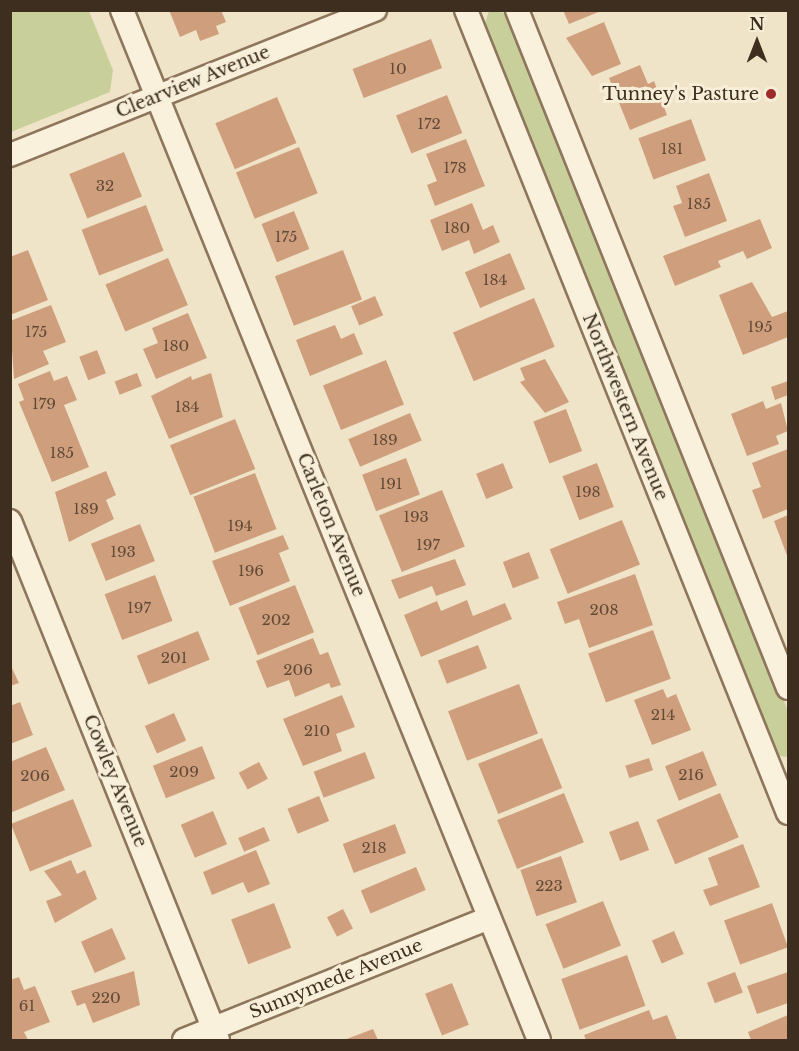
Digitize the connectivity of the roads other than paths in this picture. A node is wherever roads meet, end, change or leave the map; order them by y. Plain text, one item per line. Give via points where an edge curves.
1 (122, 10) edge
2 (375, 10) edge
3 (466, 10) edge
4 (517, 10) edge
5 (157, 96) junction
6 (10, 155) edge
7 (10, 521) edge
8 (789, 688) edge
9 (787, 806) edge
10 (489, 918) junction
11 (216, 1034) edge
12 (184, 1041) edge
13 (539, 1041) edge

1 - 5 street, Carleton Avenue
2 - 5 street, Clearview Avenue
3 - 9 street, Northwestern Avenue
4 - 8 street
5 - 6 street, Clearview Avenue
5 - 10 street, Carleton Avenue
7 - 11 street, Cowley Avenue
10 - 11 street, Sunnymede Avenue
10 - 13 street, Carleton Avenue
11 - 12 street, Sunnymede Avenue

